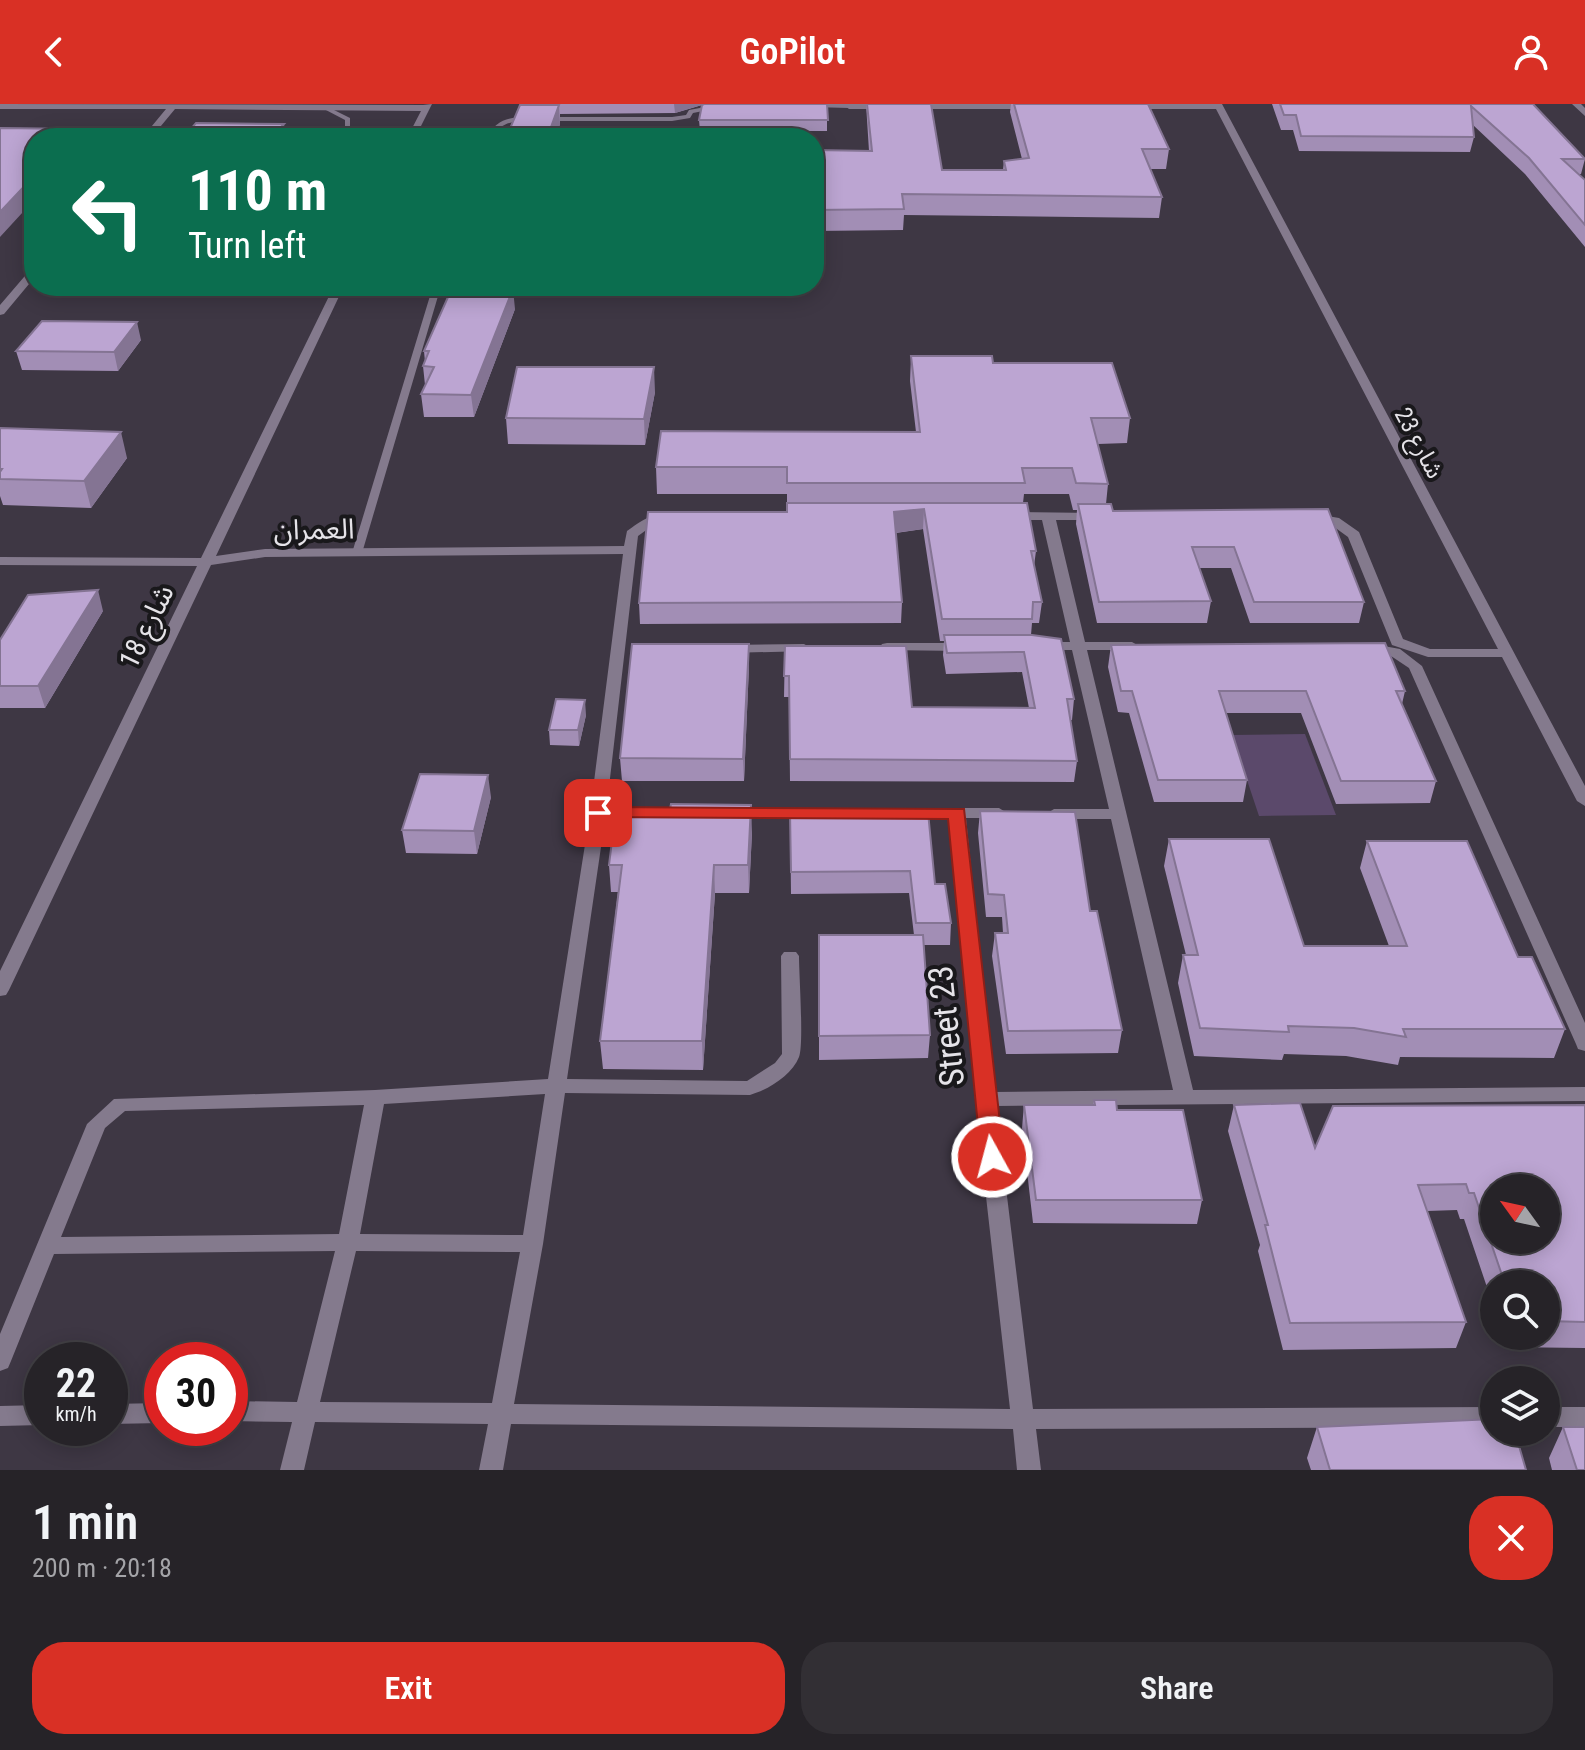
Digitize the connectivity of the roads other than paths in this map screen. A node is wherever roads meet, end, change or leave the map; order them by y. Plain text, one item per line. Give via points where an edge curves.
1 (1576, 104) edge
2 (174, 105) edge
3 (1218, 105) edge
4 (0, 106) edge
5 (427, 106) edge
6 (803, 106) edge
7 (849, 106) joint
8 (1034, 106) edge
9 (1111, 106) edge
10 (727, 107) edge
11 (326, 108) junction
12 (1585, 113) edge
13 (154, 128) edge
14 (348, 128) edge
15 (416, 128) edge
16 (494, 128) edge
17 (24, 284) edge
18 (334, 296) edge
19 (434, 296) edge
20 (0, 312) edge
21 (680, 516) edge
22 (1002, 516) edge
23 (1048, 516) junction
24 (1110, 517) edge
25 (1297, 517) edge
26 (630, 550) junction
27 (357, 553) junction
28 (0, 561) edge
29 (205, 562) junction
30 (1080, 646) junction
31 (1144, 646) edge
32 (1351, 646) edge
33 (984, 647) edge
34 (1032, 647) edge
35 (825, 648) edge
36 (873, 648) edge
37 (713, 649) edge
38 (1504, 653) junction
39 (1585, 801) edge
40 (707, 813) edge
41 (832, 813) edge
42 (895, 813) edge
43 (957, 813) junction
44 (1120, 814) junction
45 (790, 956) dead end
46 (0, 990) edge
47 (1585, 1044) edge
48 (554, 1086) junction
49 (1585, 1094) edge
50 (375, 1097) junction
51 (985, 1099) junction
52 (1185, 1099) junction
53 (348, 1242) junction
54 (532, 1244) junction
55 (47, 1246) junction
56 (0, 1361) edge
57 (305, 1410) junction
58 (248, 1411) edge
59 (24, 1415) edge
60 (500, 1415) junction
61 (0, 1416) edge
62 (1480, 1417) edge
63 (1560, 1417) edge
64 (1585, 1417) edge
65 (1023, 1419) junction
66 (292, 1470) edge
67 (491, 1470) edge
68 (1029, 1470) edge

1 - 12 street
2 - 4 street
2 - 11 street
2 - 13 street
3 - 9 street
3 - 38 street, شارع 23
5 - 11 street
5 - 15 street
6 - 7 lane
7 - 8 street
10 - 16 lane via 702,108 672,119 512,119
11 - 14 lane via 348,119
17 - 20 street
18 - 29 street, شارع 18
19 - 27 lane
21 - 26 street via 639,526
22 - 23 street
23 - 24 street
23 - 30 street
25 - 38 street via 1334,521 1350,529 1393,637 1403,646 1428,653
26 - 27 street, العمران
26 - 48 street via 626,649 606,813
27 - 29 street, العمران via 265,553
28 - 29 street, العمران
29 - 46 street, شارع 18
30 - 31 street
30 - 34 street
30 - 44 street
32 - 47 street via 1386,650 1415,666
33 - 36 street
35 - 37 street
38 - 39 street, شارع 23
40 - 41 street
42 - 43 street
43 - 44 street
43 - 51 street, Street 23
44 - 52 street
45 - 48 street via 791,1055 767,1079 750,1088
48 - 50 street
48 - 54 street
49 - 52 street
50 - 53 street
50 - 55 street via 121,1104 97,1124
51 - 52 street
51 - 65 street, Street 23
53 - 54 street
53 - 55 street
53 - 57 street
54 - 60 street
55 - 56 street
57 - 58 street
57 - 60 street
57 - 66 street
59 - 61 street
60 - 65 street
60 - 67 street
62 - 65 street
63 - 64 street
65 - 68 street, Street 23

